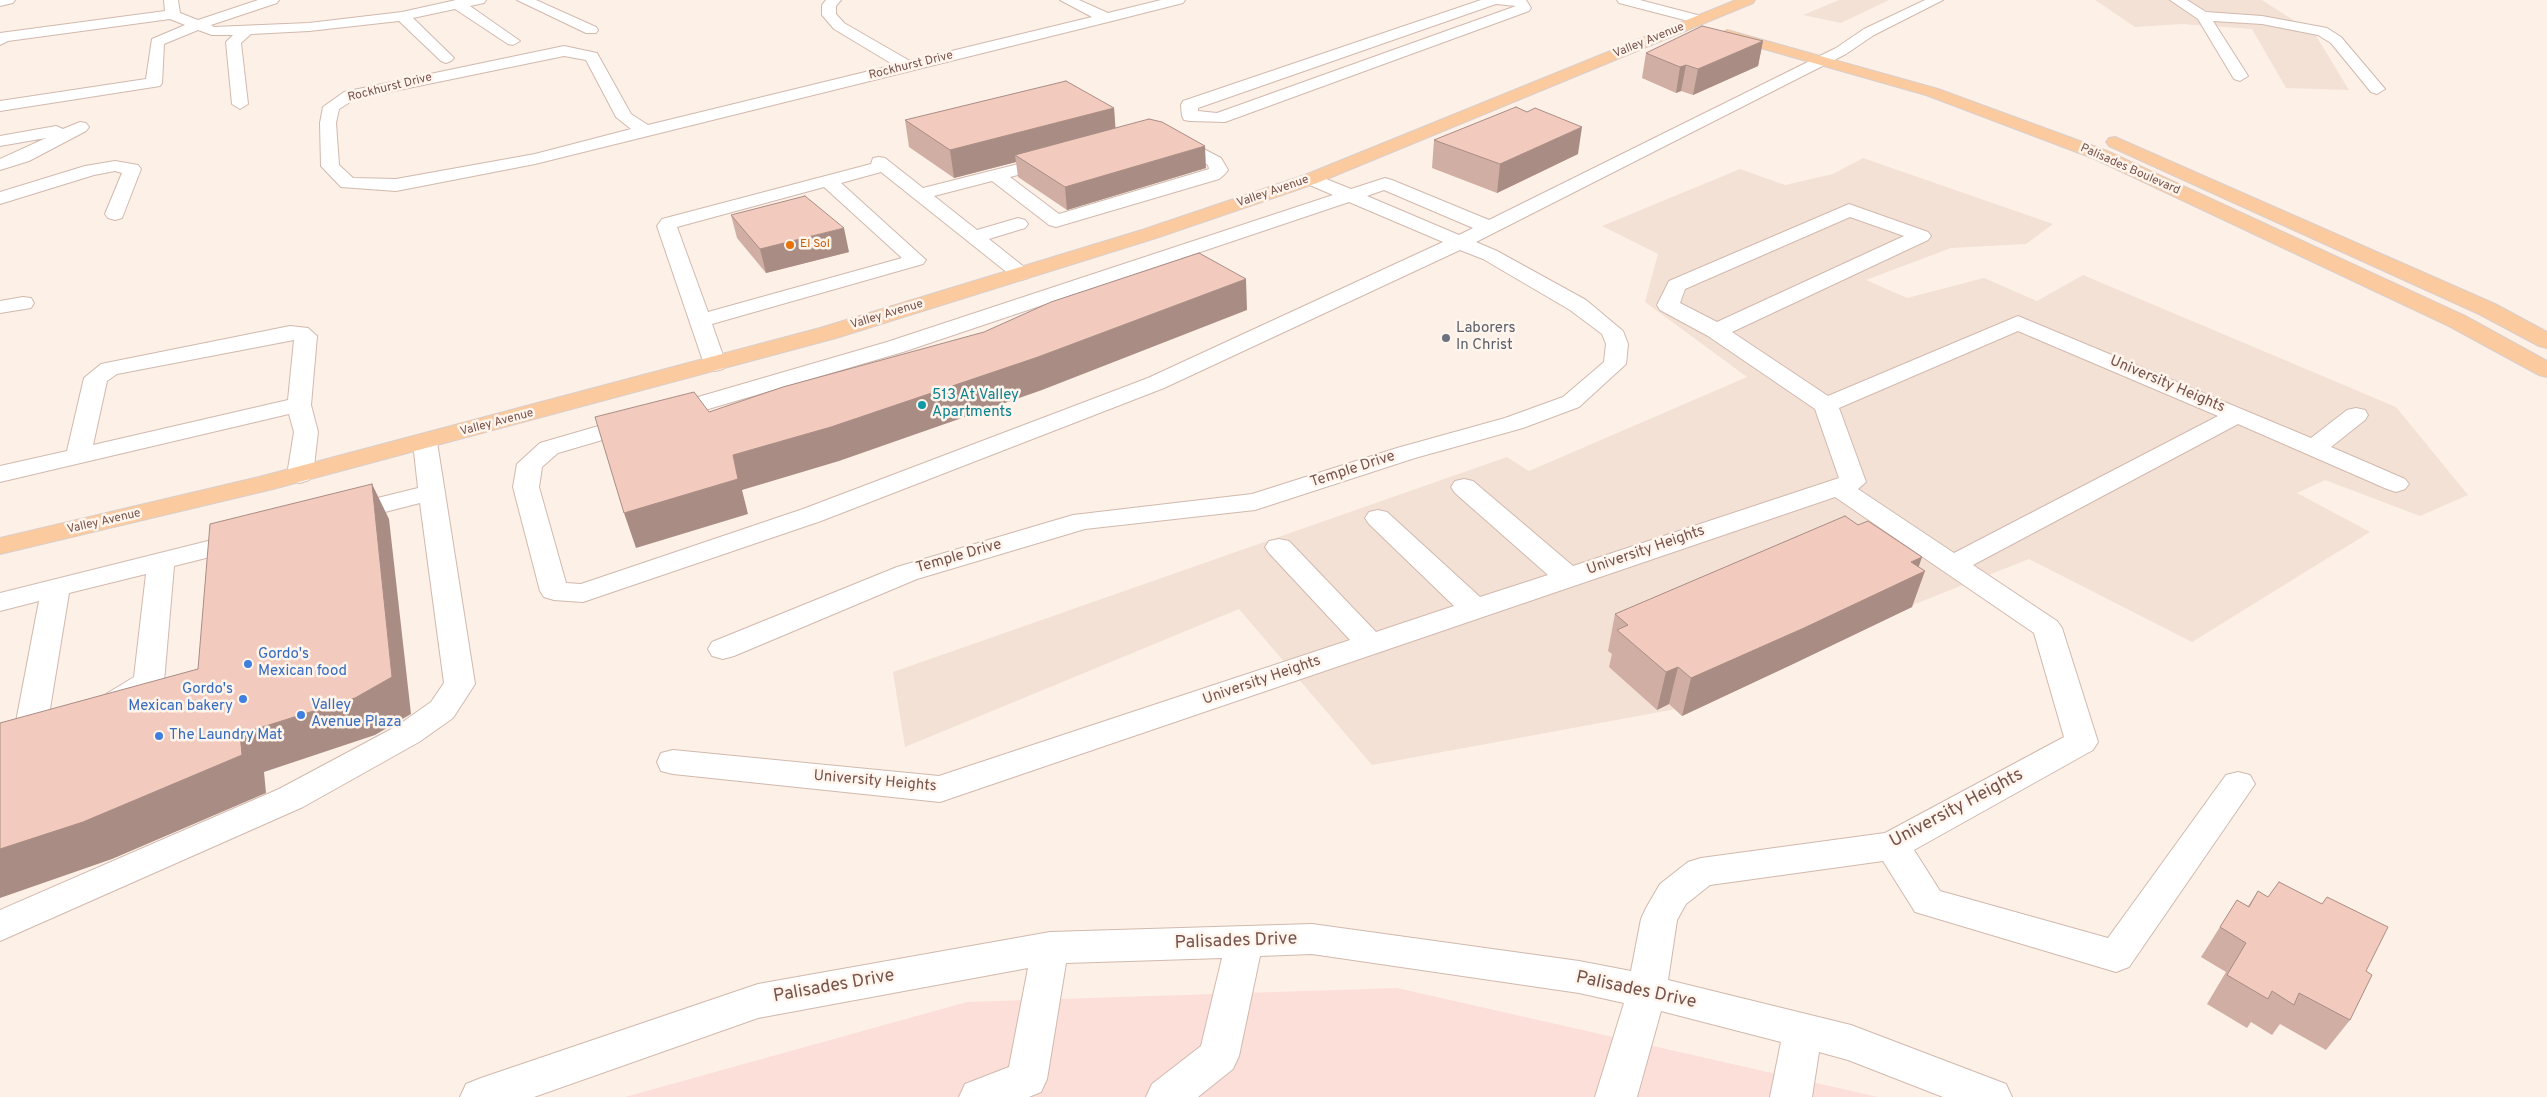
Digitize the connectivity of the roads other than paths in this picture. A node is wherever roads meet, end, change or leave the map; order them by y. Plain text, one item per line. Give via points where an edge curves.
1 (8, 0) edge
2 (272, 0) edge
3 (479, 0) edge
4 (524, 0) edge
5 (834, 0) edge
6 (1067, 0) edge
7 (1178, 0) edge
8 (1521, 0) edge
9 (1748, 0) edge
10 (1936, 0) edge
11 (2177, 0) edge
12 (1634, 1) edge
13 (0, 2) edge
14 (457, 4) junction
15 (172, 7) edge
16 (402, 16) junction
17 (2203, 16) junction
18 (1107, 18) junction
19 (1701, 20) junction
20 (198, 25) junction
21 (591, 30) dead end
22 (246, 31) junction
23 (513, 40) dead end
24 (0, 41) edge
25 (1832, 56) junction
26 (446, 58) dead end
27 (909, 67) junction
28 (2240, 76) dead end
29 (2377, 89) dead end
30 (1988, 94) dead end
31 (240, 104) dead end
32 (0, 106) edge
33 (645, 131) junction
34 (2097, 134) dead end
35 (1159, 135) edge
36 (0, 141) edge
37 (1073, 154) edge
38 (0, 165) edge
39 (996, 176) junction
40 (1311, 179) junction
41 (827, 180) junction
42 (920, 194) junction
43 (1352, 194) junction
44 (0, 198) edge
45 (115, 214) dead end
46 (1018, 224) dead end
47 (1488, 227) junction
48 (973, 237) junction
49 (1458, 243) junction
50 (1021, 274) junction
51 (23, 303) dead end
52 (0, 307) edge
53 (700, 321) junction
54 (1716, 331) junction
55 (2547, 341) edge
56 (715, 364) junction
57 (2547, 370) edge
58 (1826, 404) junction
59 (299, 405) junction
60 (2237, 415) junction
61 (2356, 415) dead end
62 (425, 442) junction
63 (2314, 448) junction
64 (78, 456) junction
65 (0, 474) edge
66 (300, 475) junction
67 (2396, 484) dead end
68 (1464, 487) dead end
69 (1838, 487) junction
70 (432, 492) junction
71 (1378, 518) dead end
72 (325, 519) edge
73 (267, 534) edge
74 (0, 546) edge
75 (1279, 547) dead end
76 (161, 561) junction
77 (1952, 565) junction
78 (1568, 577) junction
79 (56, 588) junction
80 (0, 602) edge
81 (1475, 609) junction
82 (1371, 644) junction
83 (723, 649) dead end
84 (88, 710) edge
85 (59, 719) edge
86 (673, 762) dead end
87 (2238, 784) dead end
88 (1892, 846) junction
89 (0, 926) edge
90 (1245, 941) junction
91 (1050, 948) junction
92 (1647, 991) junction
93 (1803, 1031) junction
94 (481, 1097) edge
95 (980, 1097) edge
96 (1167, 1097) edge
97 (1616, 1097) edge
98 (1792, 1097) edge
99 (1991, 1097) edge

1 - 13 street
2 - 20 street
3 - 14 street
4 - 21 street
5 - 27 street via 829,5 829,16 839,26
6 - 18 street
7 - 18 street, Rockhurst Drive
8 - 8 street via 1524,8 1219,118 1190,116 1189,105 1495,0
9 - 19 main road, Valley Avenue
10 - 25 street via 1869,32
11 - 17 street
12 - 19 street
14 - 16 street
14 - 23 street
15 - 20 street
15 - 24 street via 2,37
16 - 22 street
16 - 26 street
17 - 28 street
17 - 29 street via 2271,21 2322,30 2336,40
18 - 27 street, Rockhurst Drive
19 - 25 main road, Palisades Boulevard
19 - 40 main road, Valley Avenue
20 - 22 street via 212,31
20 - 32 street via 157,42 154,82
22 - 31 street via 233,42
25 - 30 main road, Palisades Boulevard
25 - 47 street
25 - 57 main road, Palisades Boulevard via 2101,155 2458,321
27 - 33 street, Rockhurst Drive
33 - 33 street, Rockhurst Drive via 624,116 592,56 564,51 350,95 331,107 328,123 330,166 348,183 396,185 535,159
34 - 55 main road, Palisades Boulevard via 2488,309
35 - 39 street via 1176,139 1215,162 1219,170 1056,221
36 - 38 street via 80,127 23,157
37 - 39 street
39 - 42 street
40 - 43 street, Temple Drive
40 - 50 main road, Valley Avenue
41 - 42 street via 881,164
41 - 53 street via 669,223 667,226
41 - 53 street via 916,260
42 - 48 street
43 - 47 street via 1386,184
43 - 49 street, Temple Drive
43 - 49 street via 895,347 549,448 530,464 526,487 554,592 583,593 803,518 1147,387
44 - 45 street via 91,170 115,166 132,169
46 - 48 street
47 - 49 street
48 - 50 street
49 - 83 street, Temple Drive via 1490,255 1601,320 1612,331 1617,344 1615,364 1571,402 1514,423 1406,453 1255,502 1082,521 907,572
50 - 56 main road, Valley Avenue
51 - 52 street
53 - 56 street
54 - 54 street via 1770,306 1922,236 1849,210 1676,285 1668,305
54 - 58 street
56 - 62 main road, Valley Avenue
58 - 60 street, University Heights via 2018,323
58 - 69 street via 1853,482
59 - 64 street
59 - 64 street via 306,336 300,333 108,369 96,378
59 - 66 street via 306,432
60 - 63 street
60 - 77 street, University Heights
61 - 63 street
62 - 66 main road, Valley Avenue
62 - 70 street
63 - 67 street
64 - 65 street
66 - 74 main road, Valley Avenue
68 - 78 street
69 - 77 street, University Heights
69 - 78 street, University Heights
70 - 72 street
70 - 89 street via 460,684 442,710 408,734 291,798
71 - 81 street
73 - 76 street
75 - 82 street
76 - 79 street
76 - 84 street via 149,682 117,702
77 - 88 street, University Heights via 2047,628 2082,742
78 - 81 street, University Heights
79 - 80 street
79 - 85 street via 19,730
81 - 82 street, University Heights
82 - 86 street, University Heights via 940,789
87 - 88 street via 2116,956 1928,902
88 - 92 street, University Heights via 1701,872 1673,894 1659,919
90 - 91 street, Palisades Drive
90 - 92 street, Palisades Drive via 1312,940 1579,977
90 - 96 street via 1219,1056
91 - 94 street, Palisades Drive via 758,1001
91 - 95 street via 1027,1079
92 - 93 street, Palisades Drive
92 - 97 street, University Heights
93 - 98 street
93 - 99 street, Palisades Drive via 1851,1043

